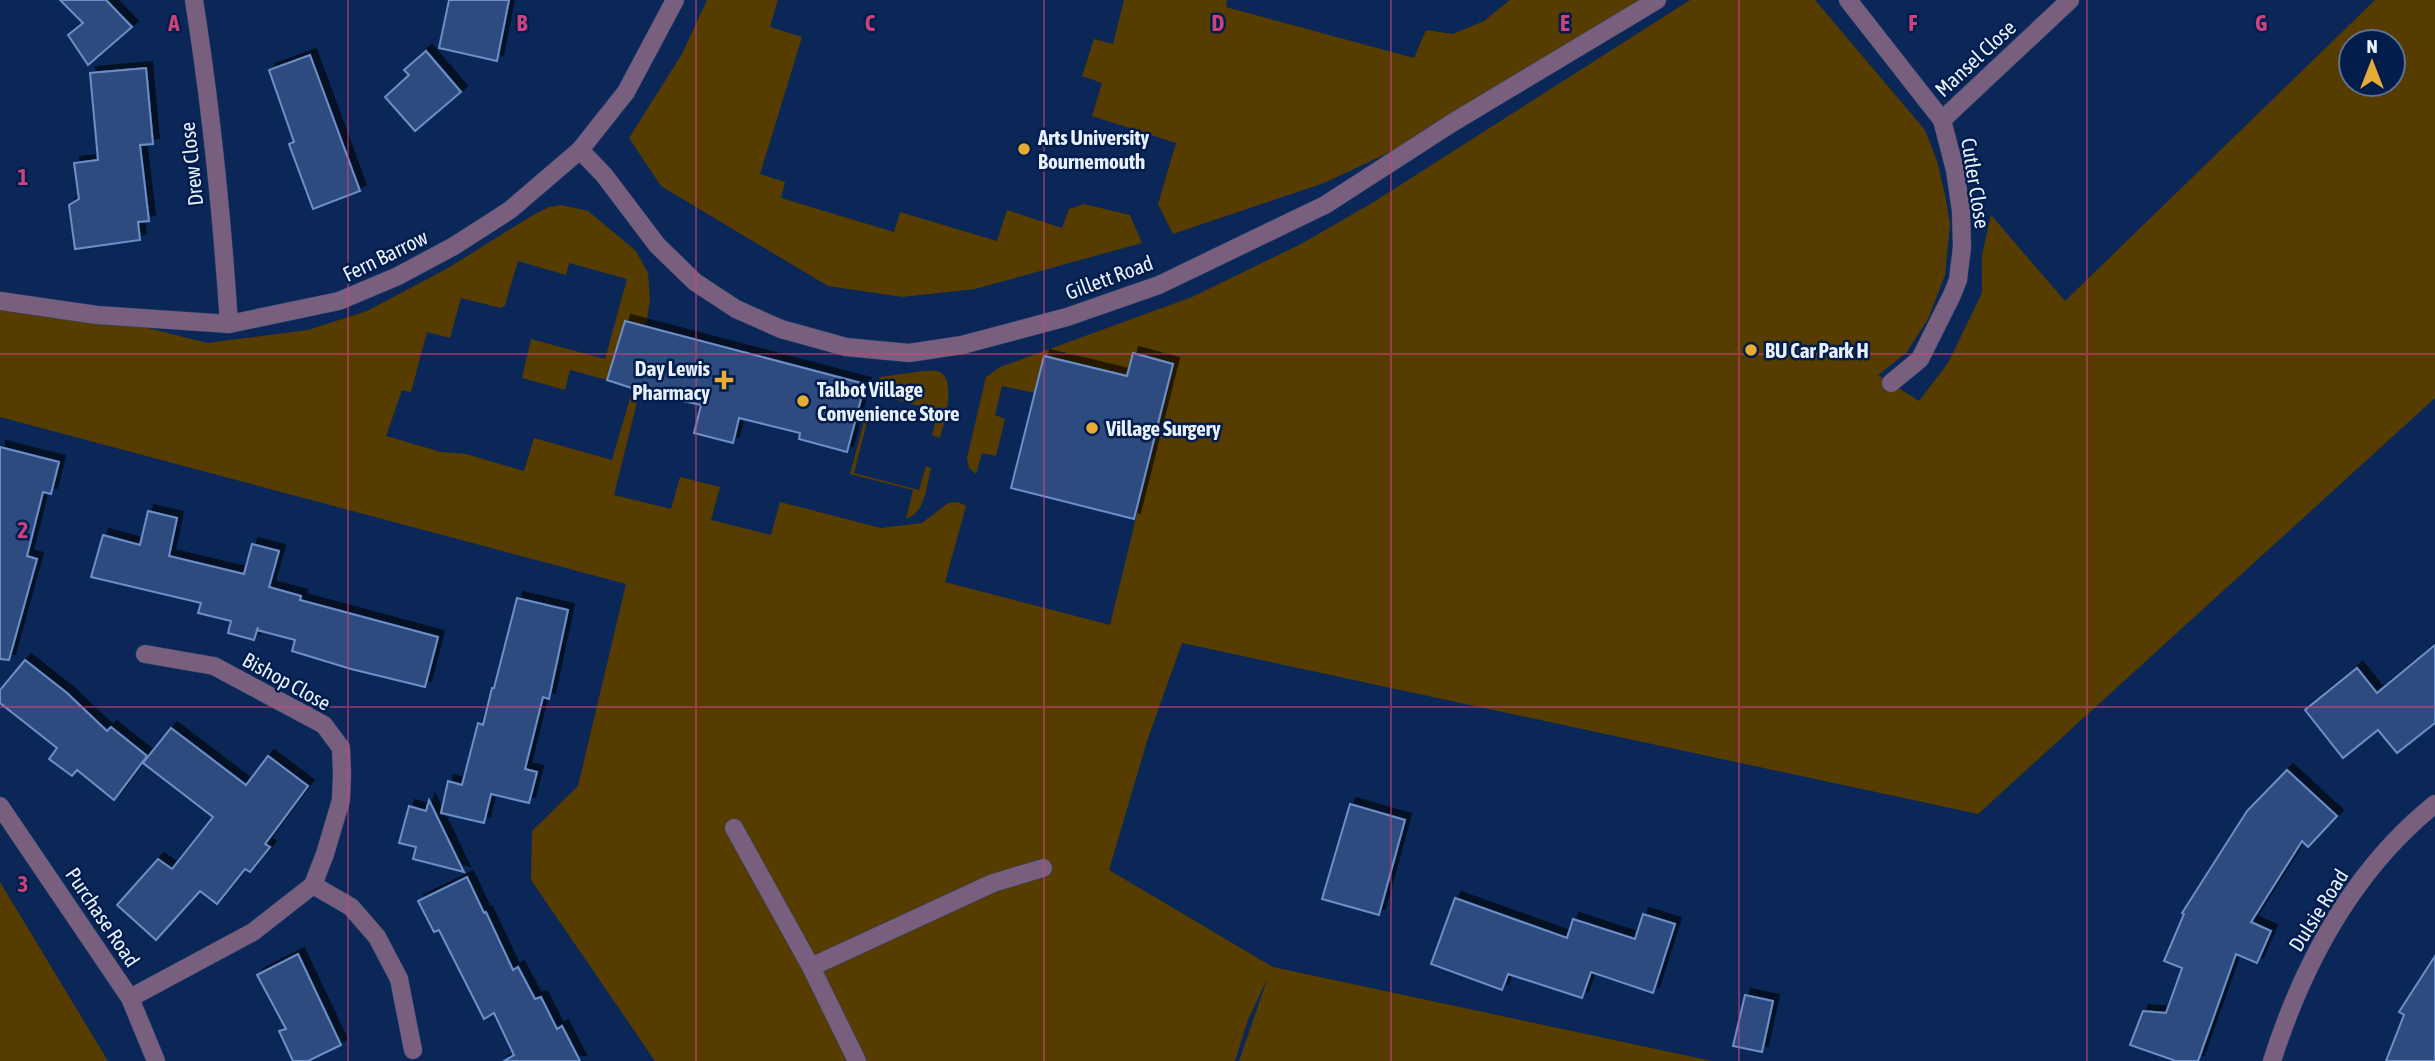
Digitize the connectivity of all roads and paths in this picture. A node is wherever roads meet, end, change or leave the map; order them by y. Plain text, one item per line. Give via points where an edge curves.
1 (194, 0) edge
2 (676, 0) edge
3 (1657, 0) edge
4 (1848, 0) edge
5 (2070, 0) edge
6 (1942, 120) junction
7 (580, 150) junction
8 (0, 301) edge
9 (229, 324) junction
10 (1891, 383) dead end
11 (145, 654) dead end
12 (2435, 804) edge
13 (0, 806) edge
14 (734, 828) dead end
15 (1044, 868) dead end
16 (313, 885) junction
17 (811, 967) junction
18 (130, 998) junction
19 (413, 1050) dead end
20 (156, 1061) edge
21 (857, 1061) edge
22 (2272, 1061) edge

1 - 9 street, Drew Close
2 - 7 street, Fern Barrow via 626,92
3 - 7 street, Gillett Road via 1325,205 1159,285 1067,317 962,345 909,353 846,347 781,329 736,309 695,282 657,245
4 - 6 street, Cutler Close
5 - 6 street, Mansel Close
6 - 10 street, Cutler Close via 1961,211 1958,280 1920,359
7 - 9 street, Fern Barrow via 510,210 398,276 339,301
8 - 9 street, Fern Barrow via 97,315
11 - 16 street, Bishop Close via 214,666 324,725 341,748 341,800
12 - 22 street, Dulsie Road via 2411,823 2360,882 2315,953
13 - 18 street, Purchase Road
14 - 17 street
15 - 17 street via 993,883
16 - 18 street via 253,932
16 - 19 street via 351,907 377,937 399,979
17 - 21 street
18 - 20 street, Purchase Road

